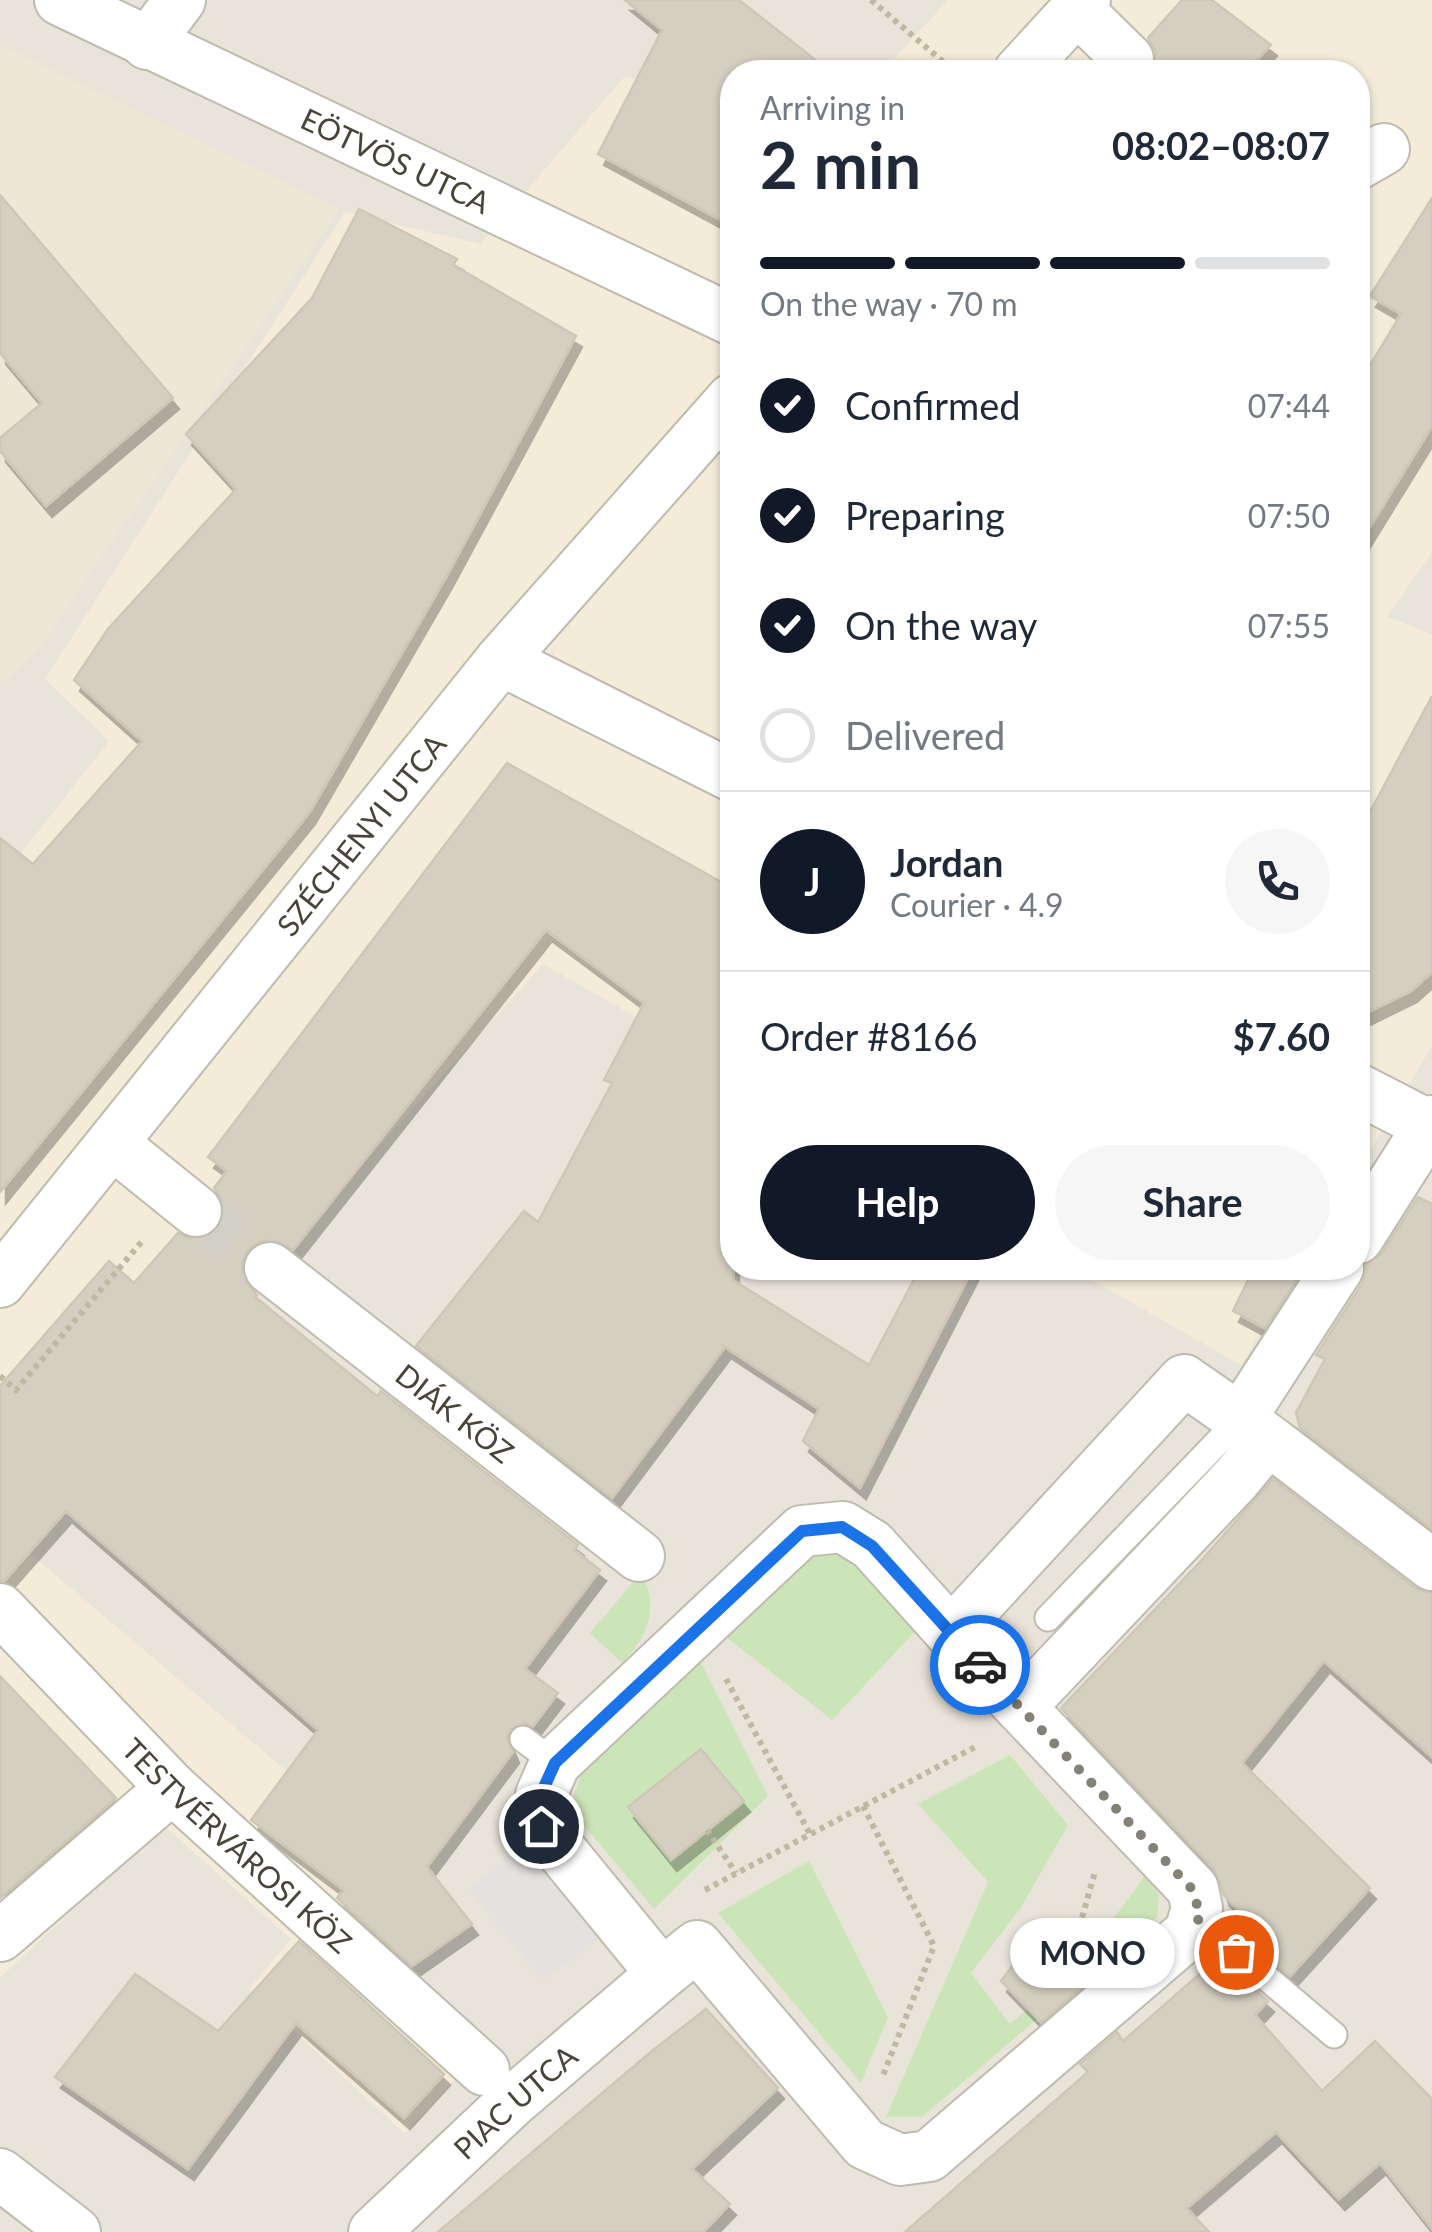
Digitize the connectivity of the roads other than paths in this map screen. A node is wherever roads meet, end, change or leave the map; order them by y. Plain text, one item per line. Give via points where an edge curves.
1 (60, 0) edge
2 (180, 0) edge
3 (1081, 4) edge
4 (147, 44) junction
5 (1128, 59) dead end
6 (1031, 60) edge
7 (720, 314) edge
8 (720, 413) edge
9 (501, 660) junction
10 (720, 770) edge
11 (1370, 1095) edge
12 (1431, 1125) edge
13 (113, 1144) junction
14 (196, 1210) tunnel mouth
15 (1370, 1219) edge
16 (270, 1268) tunnel mouth
17 (1332, 1280) edge
18 (0, 1282) edge
19 (1254, 1429) junction
20 (640, 1556) dead end
21 (1432, 1565) edge
22 (0, 1609) edge
23 (1048, 1618) dead end
24 (950, 1634) junction
25 (1026, 1712) junction
26 (172, 1788) junction
27 (1195, 1917) junction
28 (0, 1936) edge
29 (648, 1958) junction
30 (1334, 2035) dead end
31 (484, 2070) dead end
32 (0, 2174) edge
33 (75, 2232) edge
34 (374, 2232) edge

1 - 4 street, EÖTVÖS UTCA
2 - 4 street
3 - 5 street
3 - 6 street
4 - 7 street, EÖTVÖS UTCA
8 - 9 street, SZÉCHENYI UTCA
9 - 10 street
9 - 13 street, SZÉCHENYI UTCA
11 - 12 street
12 - 15 street
13 - 14 street
13 - 18 street, SZÉCHENYI UTCA
16 - 20 street, DIÁK KÖZ
17 - 19 street
19 - 21 street
19 - 23 lane
19 - 24 street via 1184,1380
19 - 25 street via 1236,1478
22 - 26 street, TESTVÉRVÁROSI KÖZ
24 - 25 street
24 - 29 street via 872,1546 842,1527 802,1531 697,1629 539,1751 541,1826
25 - 27 street via 1192,1889
26 - 28 street
26 - 31 street, TESTVÉRVÁROSI KÖZ
27 - 29 street, PIAC UTCA via 1190,1932 929,2156 900,2160 865,2144 696,1946
27 - 30 lane
29 - 34 street, PIAC UTCA via 512,2102
32 - 33 street

